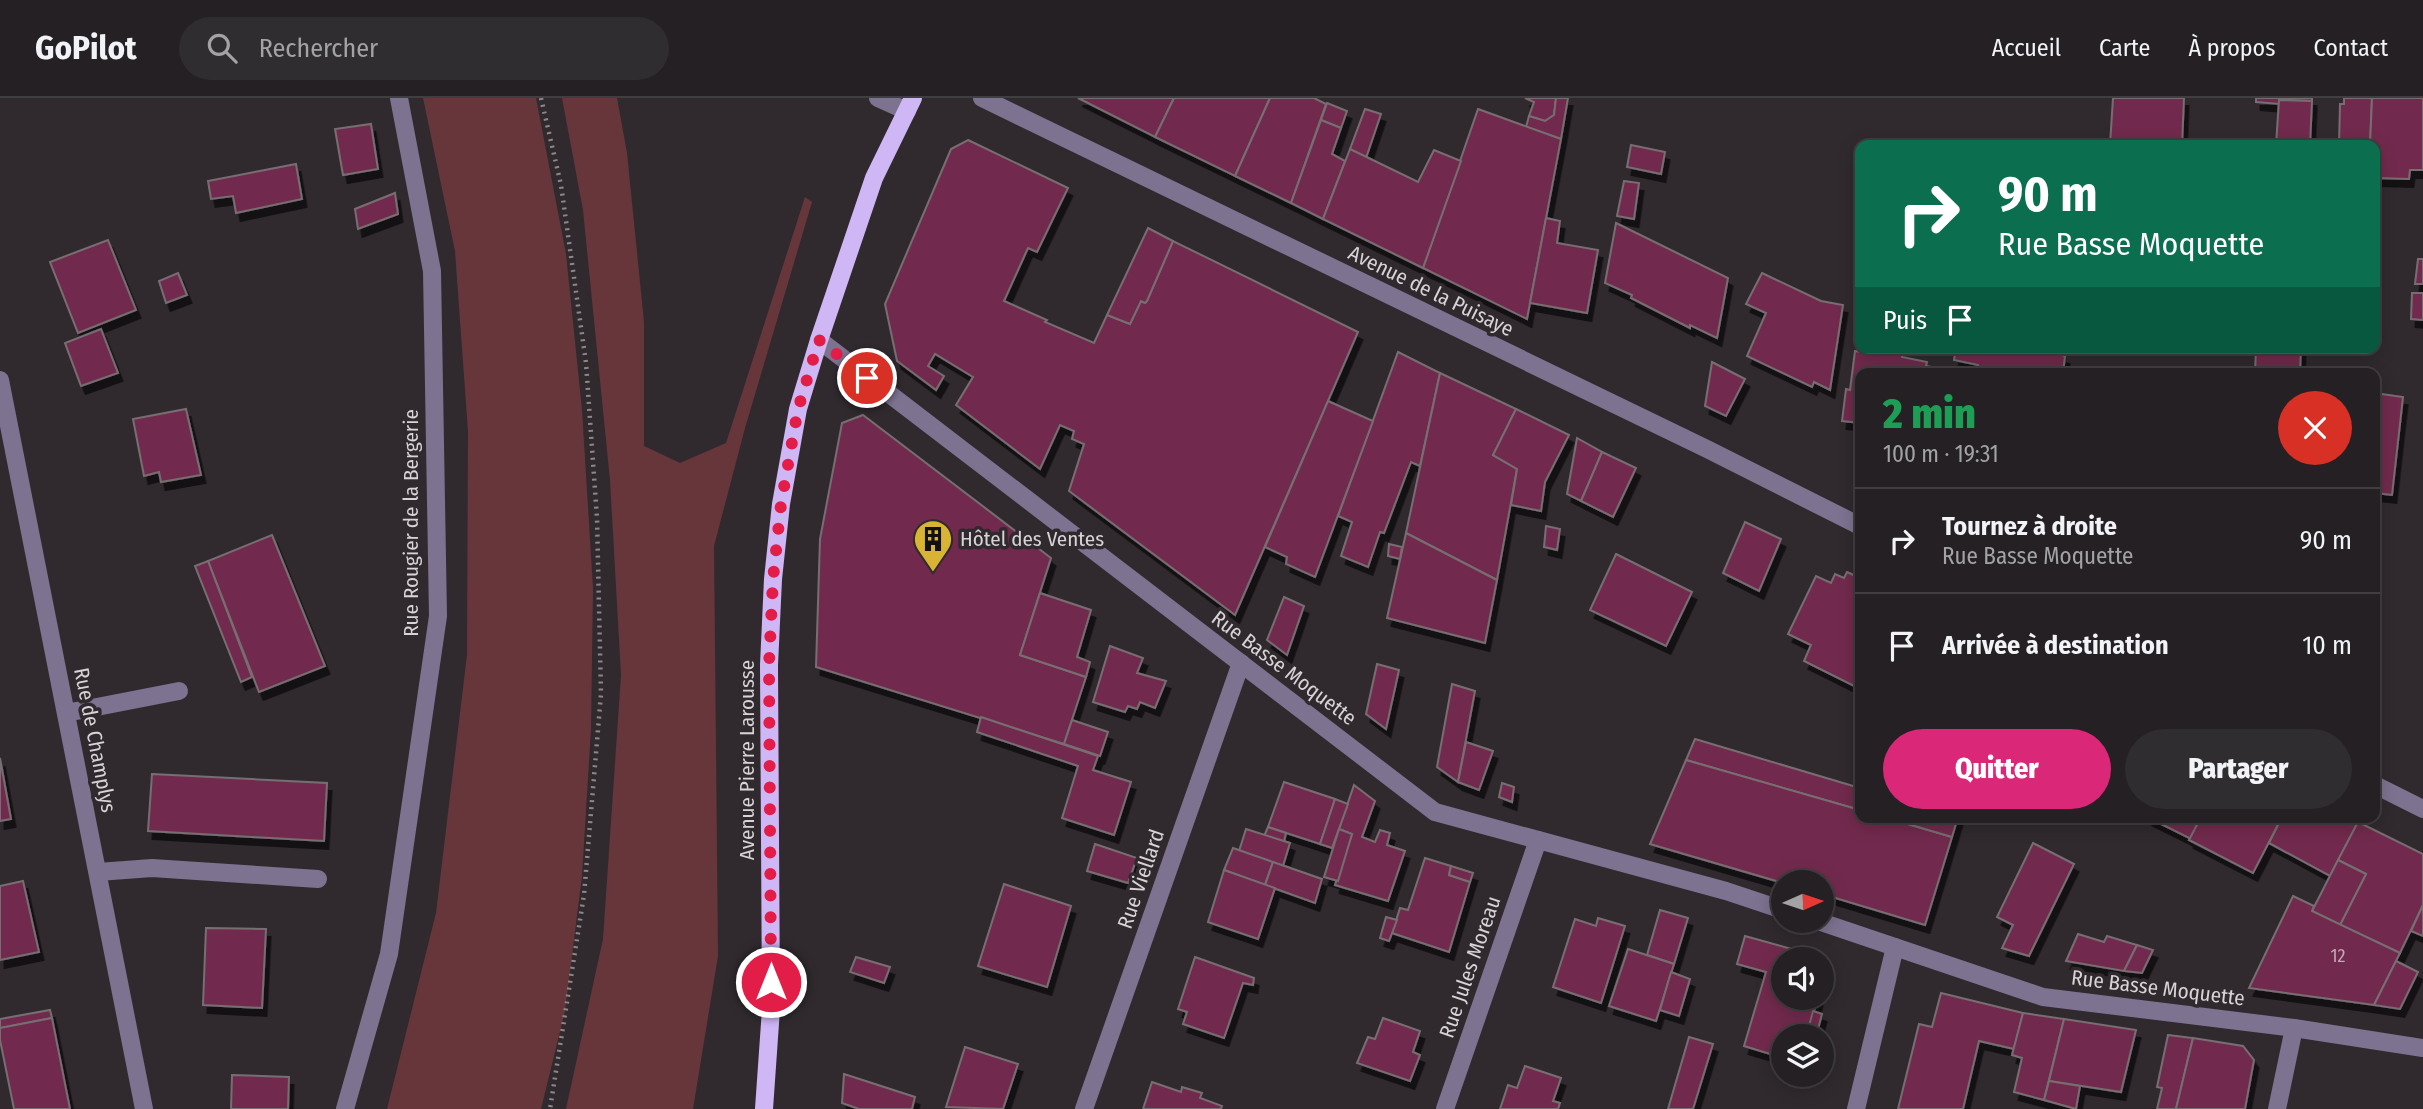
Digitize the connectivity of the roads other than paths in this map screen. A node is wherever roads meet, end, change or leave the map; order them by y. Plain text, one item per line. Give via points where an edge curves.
1 (399, 98) edge
2 (878, 98) edge
3 (982, 98) edge
4 (910, 104) edge
5 (819, 340) junction
6 (0, 380) edge
7 (1855, 523) edge
8 (1241, 663) junction
9 (179, 691) dead end
10 (66, 713) junction
11 (2380, 788) edge
12 (2423, 809) edge
13 (1538, 840) junction
14 (98, 872) junction
15 (318, 879) dead end
16 (1771, 906) edge
17 (1834, 926) edge
18 (1895, 947) junction
19 (2294, 1028) junction
20 (2423, 1048) edge
21 (144, 1109) edge
22 (345, 1109) edge
23 (764, 1109) edge
24 (1084, 1109) edge
25 (1445, 1109) edge
26 (1856, 1109) edge
27 (2277, 1109) edge

1 - 22 street, Rue Rougier de la Bergerie via 432,271 439,616 389,954
2 - 4 street
3 - 7 street, Avenue de la Puisaye
4 - 5 main road, Avenue Pierre Larousse via 874,178
5 - 8 street, Rue Basse Moquette
5 - 23 main road, Avenue Pierre Larousse via 798,409 773,579 769,665 771,1009
6 - 10 street, Rue de Champlys
8 - 13 street, Rue Basse Moquette via 1435,812
8 - 24 street, Rue Viellard
9 - 10 street
10 - 14 street, Rue de Champlys
11 - 12 street
13 - 16 street, Rue Basse Moquette
13 - 25 street, Rue Jules Moreau
14 - 15 street via 152,868
14 - 21 street, Rue de Champlys
17 - 18 street, Rue Basse Moquette
18 - 19 street, Rue Basse Moquette via 2043,997
18 - 26 street
19 - 20 street, Rue Basse Moquette
19 - 27 street

